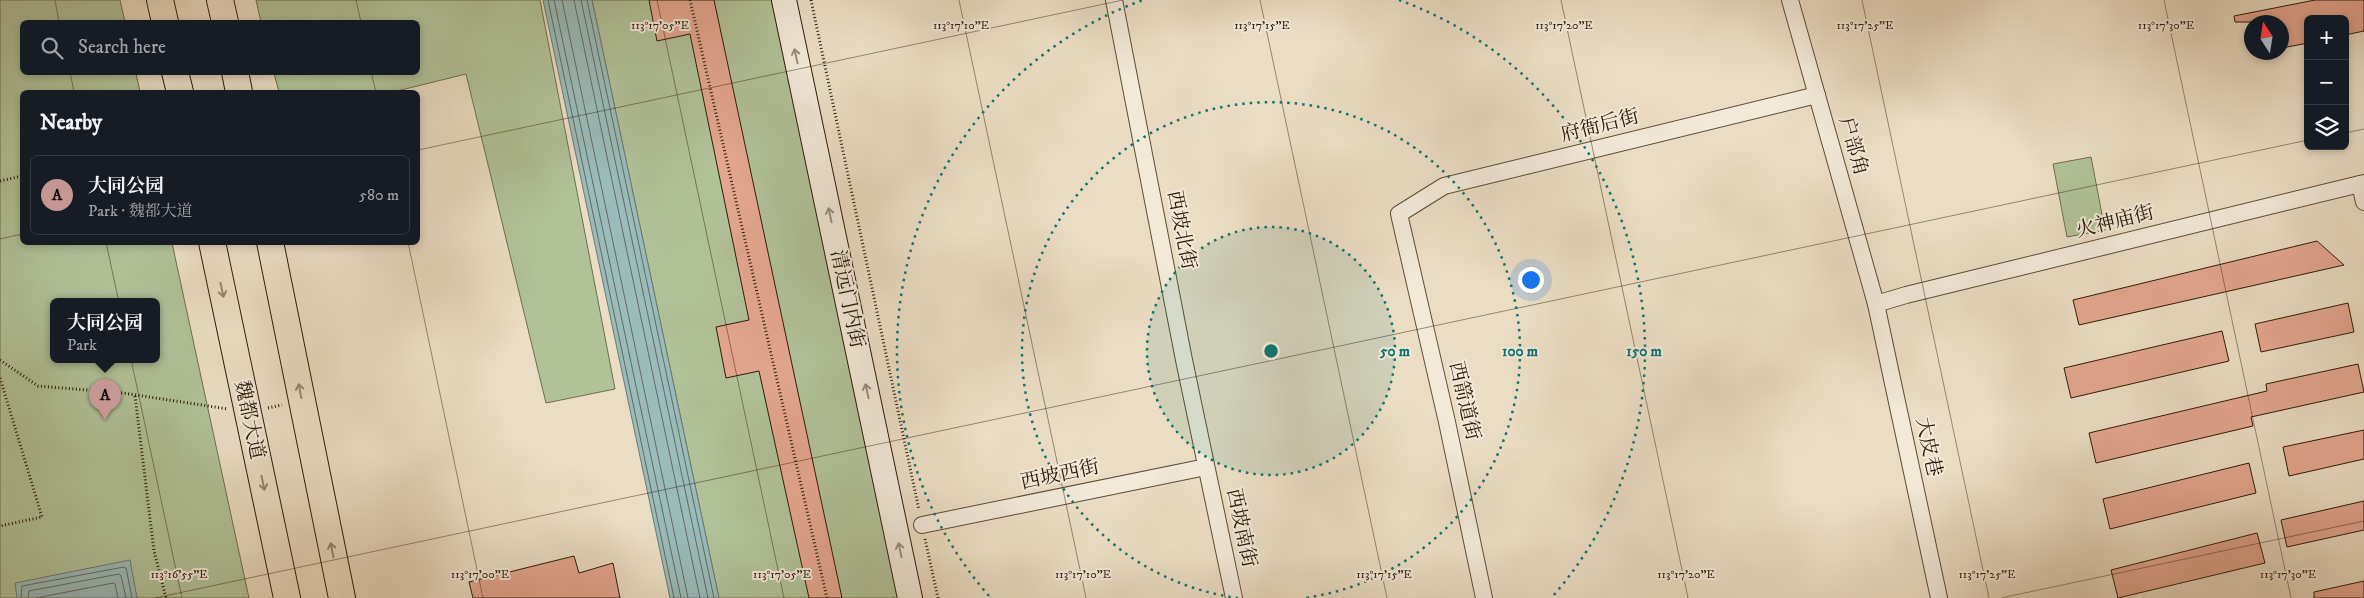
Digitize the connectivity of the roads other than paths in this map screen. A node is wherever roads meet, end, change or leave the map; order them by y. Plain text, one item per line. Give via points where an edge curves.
1 (160, 0) edge
2 (220, 0) edge
3 (784, 0) edge
4 (1114, 0) edge
5 (1790, 0) edge
6 (165, 20) edge
7 (225, 20) edge
8 (177, 75) edge
9 (236, 75) edge
10 (180, 90) edge
11 (239, 90) edge
12 (1817, 95) junction
13 (2362, 184) edge
14 (2364, 202) edge
15 (1399, 214) joint
16 (213, 245) edge
17 (271, 245) edge
18 (1876, 304) junction
19 (1206, 467) junction
20 (922, 525) road end
21 (287, 598) edge
22 (342, 598) edge
23 (910, 598) edge
24 (1234, 598) edge
25 (1484, 598) edge
26 (1939, 598) edge

1 - 6 main road
2 - 7 main road
23 -> 3 main road, 清远门内街
4 - 19 street, 西坡北街
5 - 12 street, 户部角
8 - 10 main road
9 - 11 main road
12 - 15 street, 府衙后街 via 1444,186
12 - 18 street, 户部角
13 - 14 street
13 - 18 street, 火神庙街
15 - 25 street, 西箭道街
16 -> 21 main road, 魏都大道
22 -> 17 main road
18 - 26 street, 大皮巷
19 - 20 street, 西坡西街
19 - 24 street, 西坡南街

